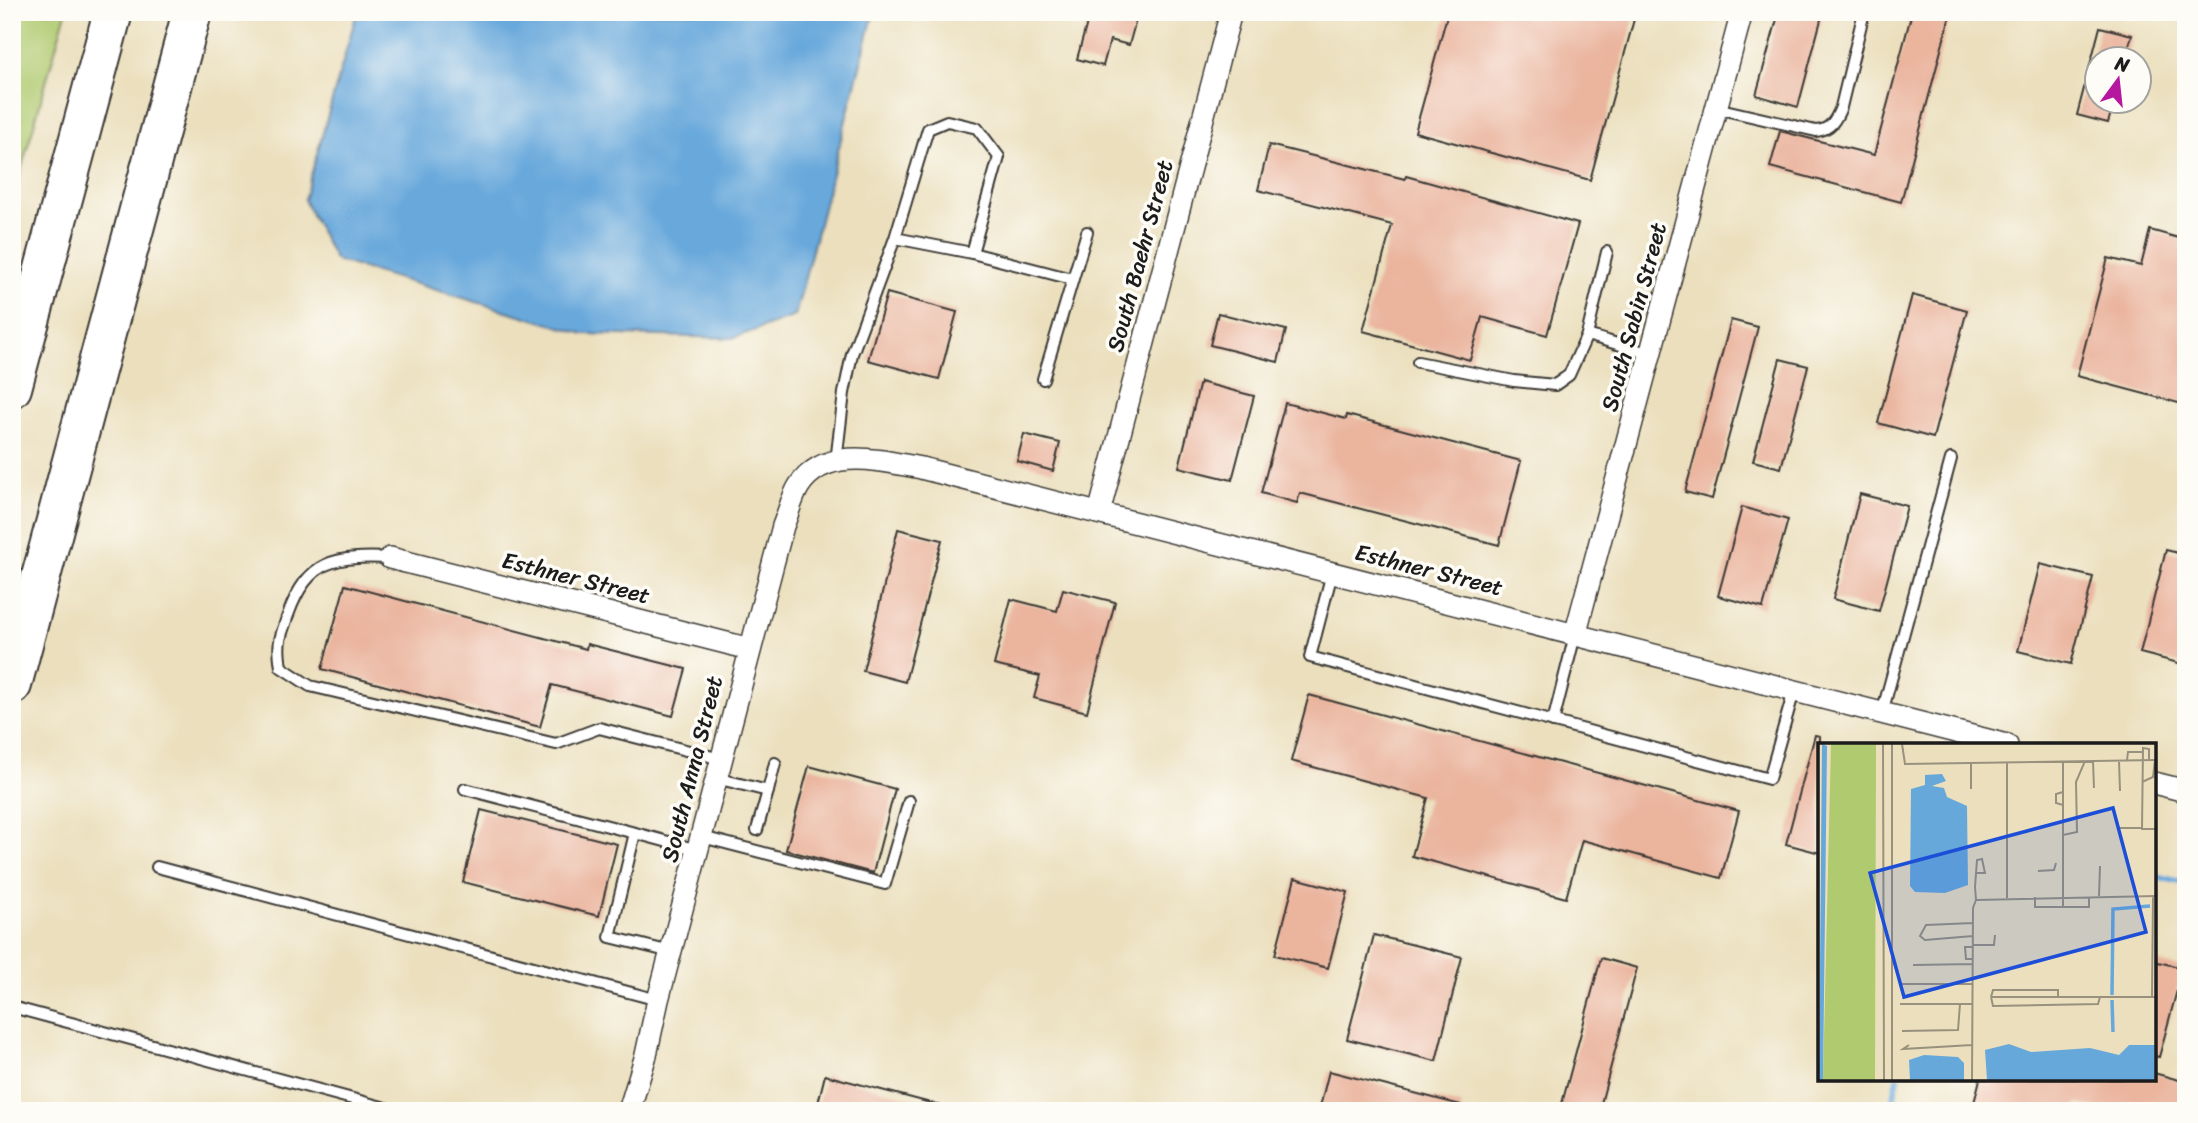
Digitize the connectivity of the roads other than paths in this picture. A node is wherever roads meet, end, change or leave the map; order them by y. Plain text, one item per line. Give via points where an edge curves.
1 (113, 12) edge
2 (192, 12) edge
3 (1231, 12) edge
4 (1742, 12) edge
5 (1864, 12) edge
6 (1717, 108) junction
7 (1087, 232) dead end
8 (895, 238) junction
9 (1607, 252) dead end
10 (972, 253) junction
11 (1072, 279) junction
12 (1587, 335) junction
13 (1651, 354) junction
14 (1418, 362) dead end
15 (1043, 379) dead end
16 (12, 388) edge
17 (1951, 459) dead end
18 (836, 462) junction
19 (1099, 513) junction
20 (390, 558) joint
21 (1332, 573) junction
22 (1575, 635) junction
23 (750, 649) junction
24 (12, 685) edge
25 (1794, 691) junction
26 (1882, 713) junction
27 (1553, 722) junction
28 (1999, 743) edge
29 (775, 763) dead end
30 (719, 769) junction
31 (2156, 783) edge
32 (465, 789) dead end
33 (2186, 790) edge
34 (768, 791) junction
35 (909, 801) dead end
36 (757, 830) dead end
37 (635, 833) junction
38 (700, 844) junction
39 (157, 867) dead end
40 (671, 951) junction
41 (658, 1000) junction
42 (12, 1007) edge
43 (397, 1111) edge
44 (629, 1111) edge

1 - 16 highway
2 - 24 highway
3 - 19 street, South Baehr Street
4 - 6 street, South Sabin Street
5 - 6 lane via 1841,107 1828,128 1816,131
6 - 13 street, South Sabin Street
7 - 11 lane
8 - 10 lane
8 - 10 lane via 928,129 947,121 977,128 999,157
8 - 18 lane via 852,354
9 - 12 lane
10 - 11 lane
11 - 15 lane
12 - 13 lane
12 - 14 lane via 1569,375 1555,385 1514,382
13 - 22 street, South Sabin Street
17 - 26 lane
18 - 19 street, Esthner Street via 864,458 921,468
18 - 23 street, South Anna Street via 819,467 799,485 783,526
19 - 21 street, Esthner Street
20 - 23 street, Esthner Street
20 - 30 lane via 350,557 313,571 295,596 282,632 278,645 281,667 310,687 556,744 599,728
21 - 22 street, Esthner Street
21 - 27 lane via 1310,657
22 - 25 street, Esthner Street
22 - 27 lane
23 - 30 street, South Anna Street
25 - 26 street, Esthner Street
25 - 27 lane via 1769,779
26 - 28 street, Esthner Street
29 - 34 lane
30 - 34 lane
30 - 38 street, South Anna Street
31 - 33 street
32 - 37 lane
34 - 36 lane
35 - 38 lane via 886,884
37 - 38 lane
37 - 40 lane via 610,937
38 - 40 street, South Anna Street
39 - 41 lane
40 - 41 street, South Anna Street
41 - 44 street, South Anna Street
42 - 43 lane

